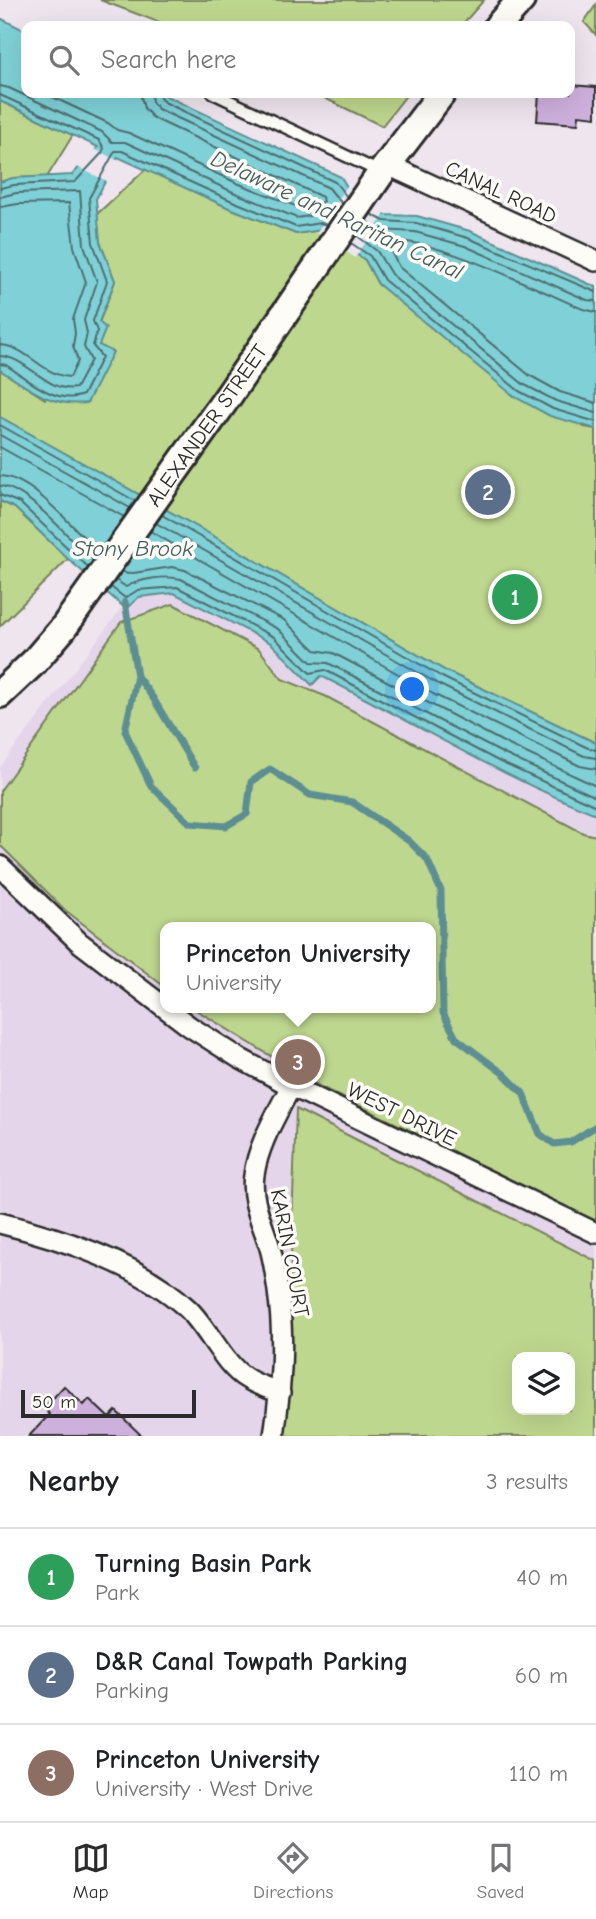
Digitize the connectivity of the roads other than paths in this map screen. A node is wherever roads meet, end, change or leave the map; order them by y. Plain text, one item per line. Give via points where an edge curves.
1 (521, 0) edge
2 (502, 21) edge
3 (223, 98) edge
4 (438, 98) edge
5 (379, 176) junction
6 (596, 261) edge
7 (0, 694) edge
8 (0, 866) edge
9 (160, 1005) edge
10 (171, 1013) edge
11 (291, 1086) junction
12 (0, 1223) edge
13 (596, 1233) edge
14 (280, 1393) junction
15 (274, 1436) edge

1 - 2 main road
3 - 5 lane
4 - 5 main road, ALEXANDER STREET
5 - 6 street, CANAL ROAD
5 - 7 main road, ALEXANDER STREET via 50,645
8 - 9 street, WEST DRIVE via 79,942
10 - 11 street, WEST DRIVE
11 - 13 street, WEST DRIVE
11 - 14 street, KARIN COURT via 260,1150 254,1176 254,1199 278,1291 283,1338
12 - 14 street via 72,1246 157,1284 187,1309 244,1378
14 - 15 street, KARIN COURT

